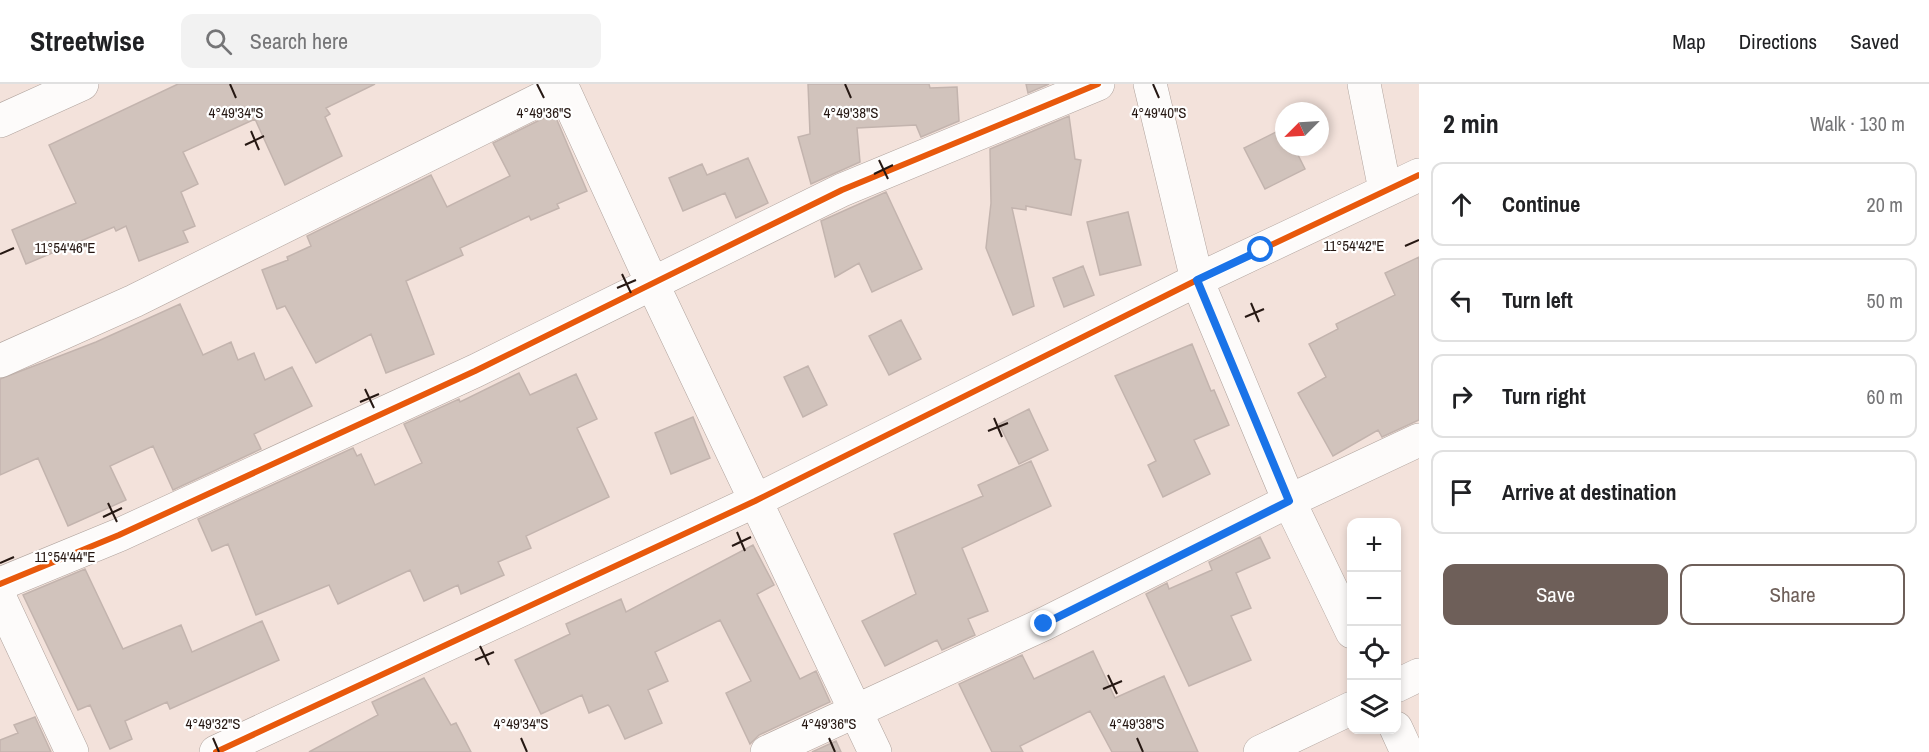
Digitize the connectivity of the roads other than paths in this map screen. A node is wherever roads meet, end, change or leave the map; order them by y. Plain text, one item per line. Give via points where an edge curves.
1 (82, 84) edge
2 (1098, 84) edge
3 (1150, 84) edge
4 (1364, 84) edge
5 (562, 86) edge
6 (0, 122) edge
7 (1419, 175) edge
8 (1385, 190) junction
9 (1197, 280) junction
10 (652, 284) junction
11 (0, 361) edge
12 (1419, 440) edge
13 (755, 501) junction
14 (1289, 501) junction
15 (0, 584) edge
16 (0, 598) edge
17 (1349, 626) edge
18 (1419, 675) edge
19 (1401, 684) edge
20 (855, 710) junction
21 (1347, 710) edge
22 (1399, 734) edge
23 (72, 752) edge
24 (216, 752) edge
25 (766, 752) edge
26 (875, 752) edge
27 (1260, 752) edge
28 (1407, 752) edge

1 - 6 street
2 - 10 street via 842,190
3 - 9 street
4 - 8 street
5 - 10 street
5 - 11 street via 134,301
7 - 8 street
8 - 9 street
9 - 13 street
9 - 14 street
10 - 13 street
10 - 15 street via 475,371 119,535
12 - 14 street
13 - 20 street
13 - 24 street
14 - 17 street
14 - 20 street via 1044,624
16 - 23 street
18 - 19 street
20 - 25 street
20 - 26 street
21 - 27 street
22 - 28 street

